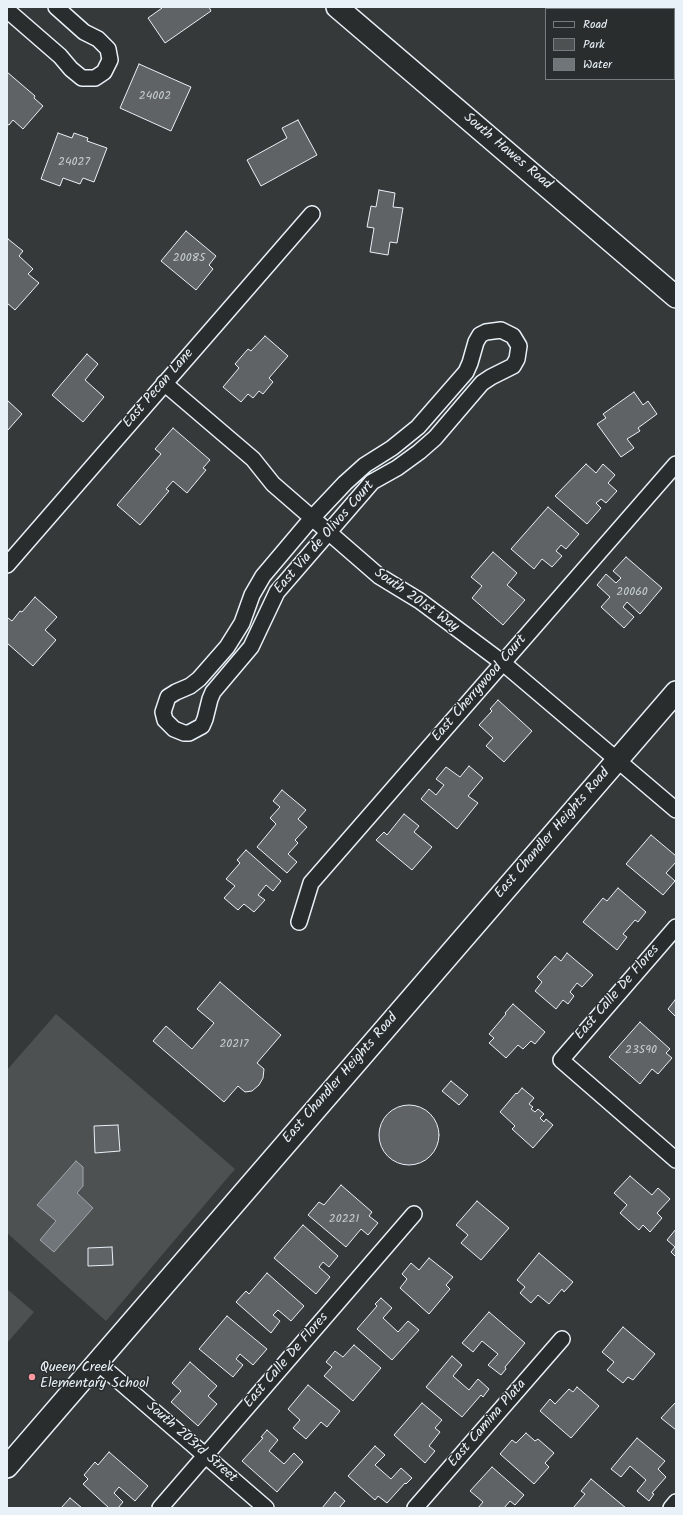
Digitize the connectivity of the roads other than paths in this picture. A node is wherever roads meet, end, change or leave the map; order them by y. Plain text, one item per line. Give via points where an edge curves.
1 (56, 7) edge
2 (337, 7) edge
3 (7, 10) edge
4 (312, 214) dead end
5 (676, 297) edge
6 (164, 383) junction
7 (451, 390) junction
8 (466, 401) junction
9 (676, 464) edge
10 (361, 469) junction
11 (372, 482) junction
12 (312, 518) junction
13 (328, 532) junction
14 (7, 565) edge
15 (242, 623) junction
16 (260, 630) junction
17 (503, 663) junction
18 (676, 692) edge
19 (617, 760) junction
20 (676, 810) edge
21 (299, 922) dead end
22 (676, 927) edge
23 (676, 1160) edge
24 (414, 1214) dead end
25 (562, 1339) dead end
26 (98, 1362) junction
27 (205, 1455) junction
28 (7, 1467) edge
29 (676, 1502) edge
30 (160, 1508) edge
31 (266, 1508) edge
32 (415, 1508) edge
33 (671, 1508) edge

1 - 3 street via 108,49 110,60 104,72 95,78 82,78 71,70 60,56
2 - 5 main road, South Hawes Road
4 - 6 street, East Pecan Lane
6 - 12 street, South 201st Way via 253,459 273,484
6 - 14 street, East Pecan Lane
7 - 8 street
7 - 8 street, East Via de Olivos Court via 466,372 480,335 501,330 513,336 518,346 517,359 513,366 490,377
7 - 10 street, East Via de Olivos Court via 409,435
8 - 11 street, East Via de Olivos Court via 419,452
9 - 17 street, East Cherrywood Court
10 - 11 street
10 - 12 street, East Via de Olivos Court
11 - 13 street, East Via de Olivos Court
12 - 13 street, South 201st Way
12 - 15 street, East Via de Olivos Court via 263,576 252,594
13 - 16 street, East Via de Olivos Court via 276,592
13 - 17 street, South 201st Way via 379,576 420,601
15 - 16 street
15 - 16 street, East Via de Olivos Court via 227,646 199,679 168,697 163,712 174,730 189,733 202,726 213,692 251,648
17 - 19 street, South 201st Way
17 - 21 street, East Cherrywood Court via 311,883
18 - 19 main road, East Chandler Heights Road
19 - 20 street, South 201st Way
19 - 26 main road, East Chandler Heights Road
22 - 23 street, East Calle De Flores via 561,1060
24 - 27 street, East Calle De Flores
25 - 32 street, East Camina Plata
26 - 27 street, South 203rd Street
26 - 28 main road, East Chandler Heights Road
27 - 30 street, East Calle De Flores
27 - 31 street, South 203rd Street
29 - 33 street

